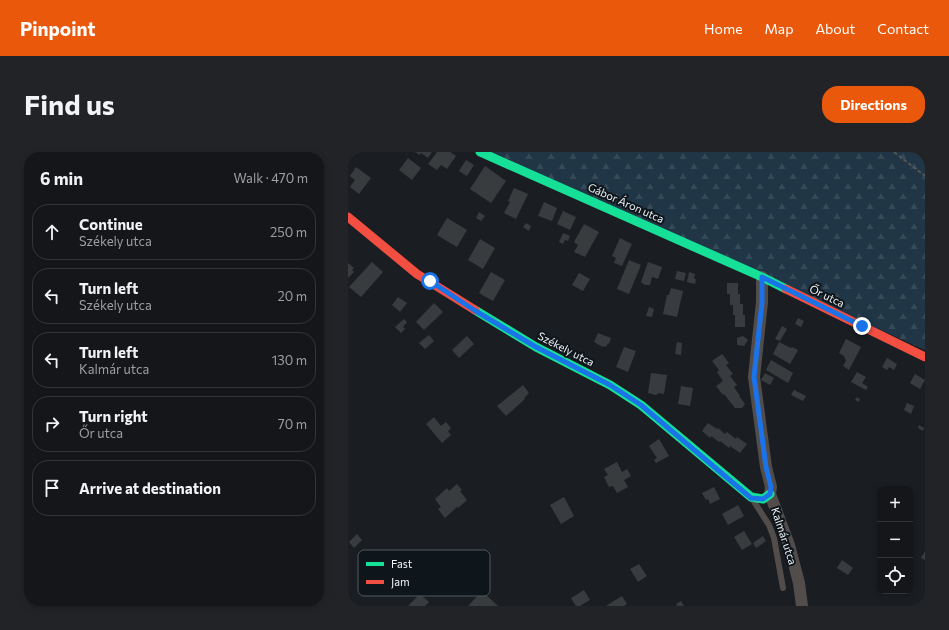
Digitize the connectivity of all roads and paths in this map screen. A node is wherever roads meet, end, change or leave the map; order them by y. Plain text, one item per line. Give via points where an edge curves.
1 (480, 152) edge
2 (894, 152) edge
3 (925, 176) edge
4 (348, 217) edge
5 (762, 277) junction
6 (925, 357) edge
7 (770, 494) junction
8 (751, 498) junction
9 (783, 588) dead end
10 (802, 606) edge

1 - 5 street, Gábor Áron utca
2 - 3 path
4 - 8 street, Székely utca via 416,274 536,347 610,385 641,405
5 - 6 street, Őr utca
5 - 7 street, Kalmár utca via 754,377
7 - 8 street via 763,499
7 - 10 street, Kalmár utca via 789,545
8 - 9 lane via 769,525 774,538

